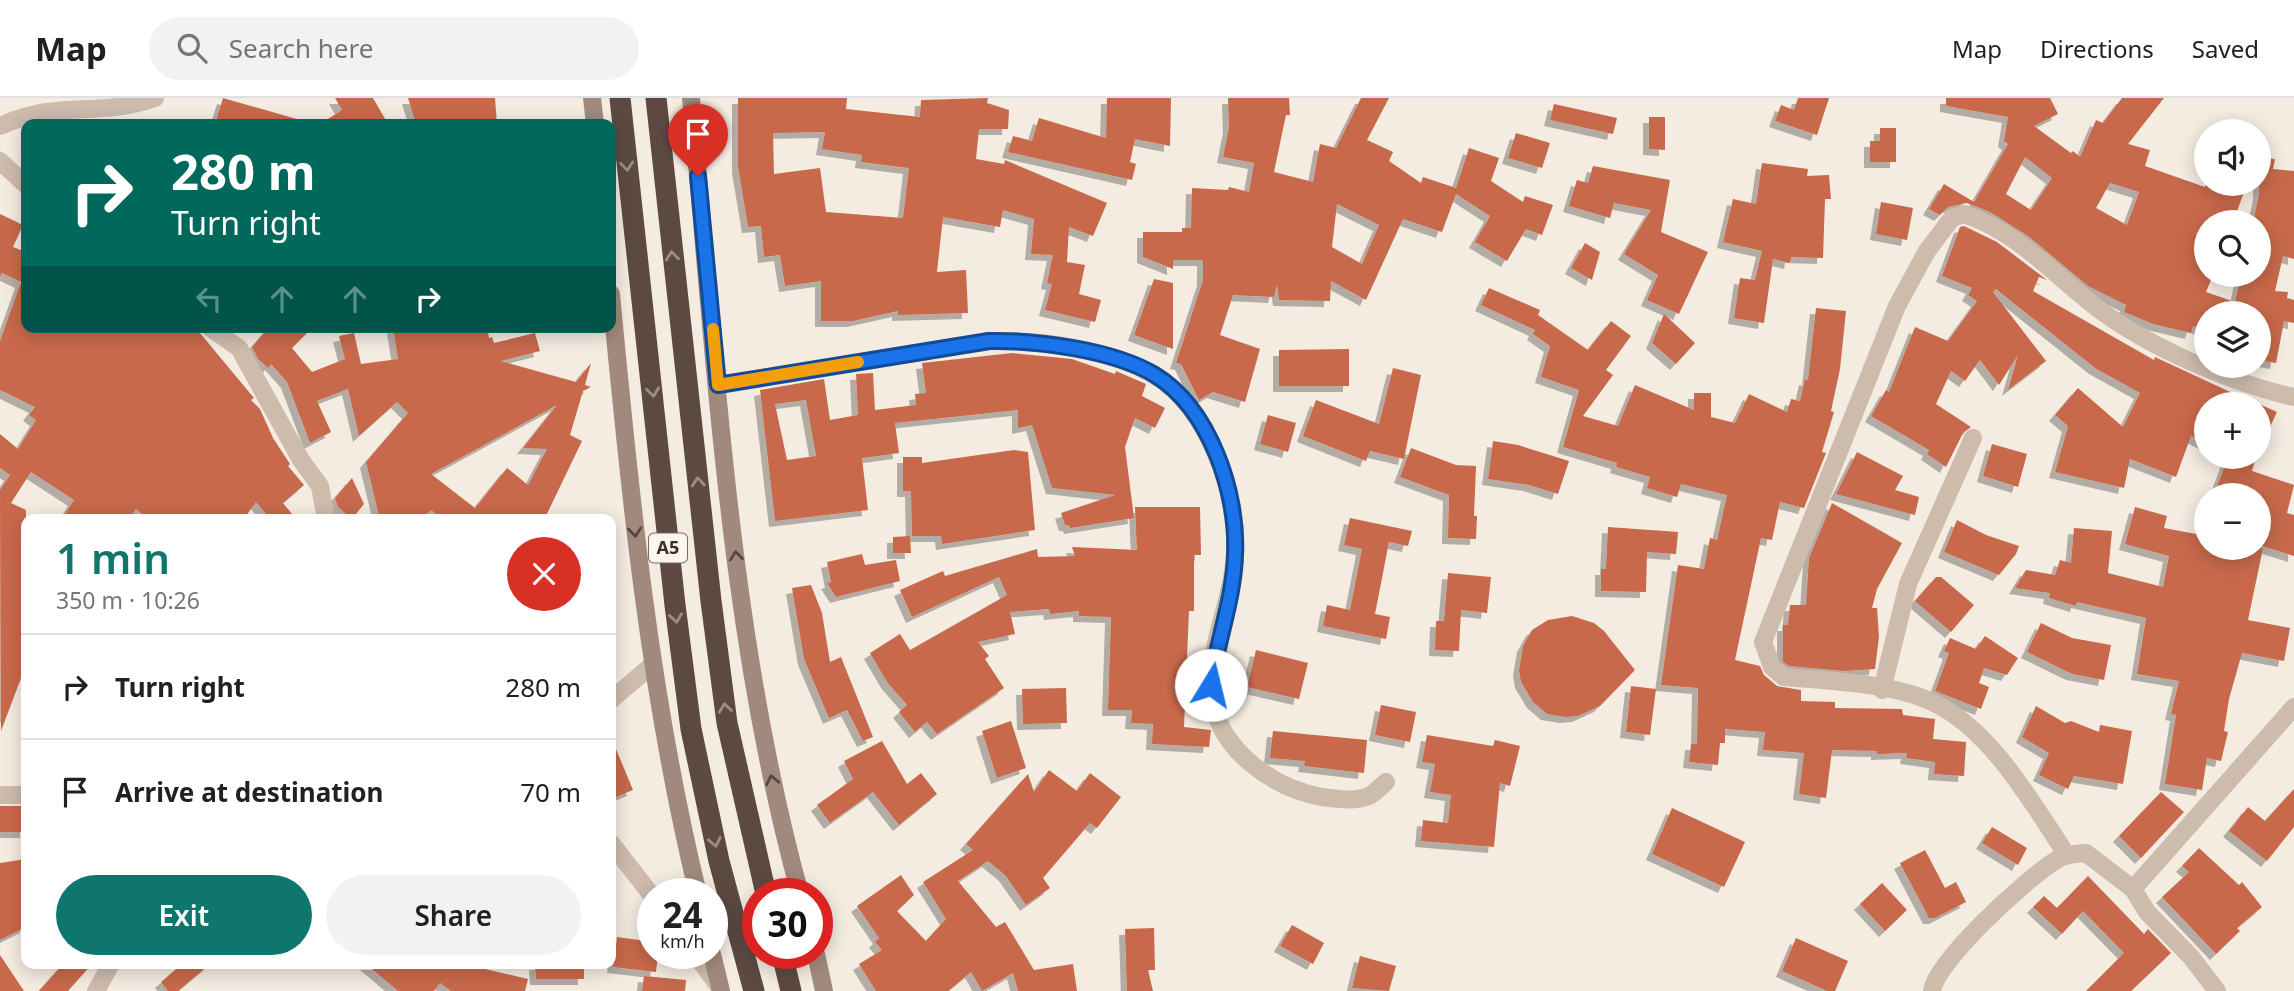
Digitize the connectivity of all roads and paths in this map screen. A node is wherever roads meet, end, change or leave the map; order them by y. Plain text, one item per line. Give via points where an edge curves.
1 (155, 98) edge
2 (592, 98) edge
3 (620, 98) edge
4 (656, 98) edge
5 (691, 98) edge
6 (594, 119) edge
7 (0, 126) edge
8 (0, 161) edge
9 (21, 181) edge
10 (218, 333) edge
11 (615, 333) edge
12 (718, 385) junction
13 (2294, 397) edge
14 (1973, 438) dead end
15 (325, 514) edge
16 (652, 665) junction
17 (1882, 690) junction
18 (616, 696) edge
19 (2294, 707) edge
20 (1386, 782) dead end
21 (0, 795) edge
22 (21, 795) edge
23 (616, 849) edge
24 (2066, 855) junction
25 (638, 878) edge
26 (694, 878) edge
27 (762, 878) edge
28 (796, 878) edge
29 (2133, 889) junction
30 (108, 969) edge
31 (706, 969) edge
32 (716, 969) edge
33 (786, 969) edge
34 (819, 969) edge
35 (721, 990) edge
36 (96, 991) edge
37 (754, 991) edge
38 (791, 991) edge
39 (824, 991) edge
40 (1932, 991) edge
41 (2217, 991) edge

1 - 7 street via 132,106 76,99 42,102 20,110
2 - 6 street
3 -> 37 highway, A5 via 691,729 719,861
27 -> 4 highway, A5 via 727,723
5 - 12 street
8 - 9 street
10 - 15 street via 239,348 320,486
11 -> 16 street
12 - 20 street via 989,341 1026,340 1129,363 1156,376 1174,391 1211,441 1234,514 1235,556 1211,685 1218,719 1255,768 1291,789 1353,799 1370,795
28 -> 12 street via 755,695
13 - 17 street via 2178,356 2102,312 1998,228 1964,214 1952,218 1927,251 1897,306 1763,642 1772,667 1784,677
14 - 17 street via 1908,584
16 - 18 street
16 - 26 street
17 - 24 street via 1934,702 1972,731 2020,784
19 - 29 street
21 - 22 street
23 - 25 street
24 - 29 street via 2086,853
24 - 40 street via 2019,888 1938,971
29 - 41 street via 2147,912
30 - 36 street
31 - 35 street
32 - 35 street
33 - 38 highway
34 - 39 street

